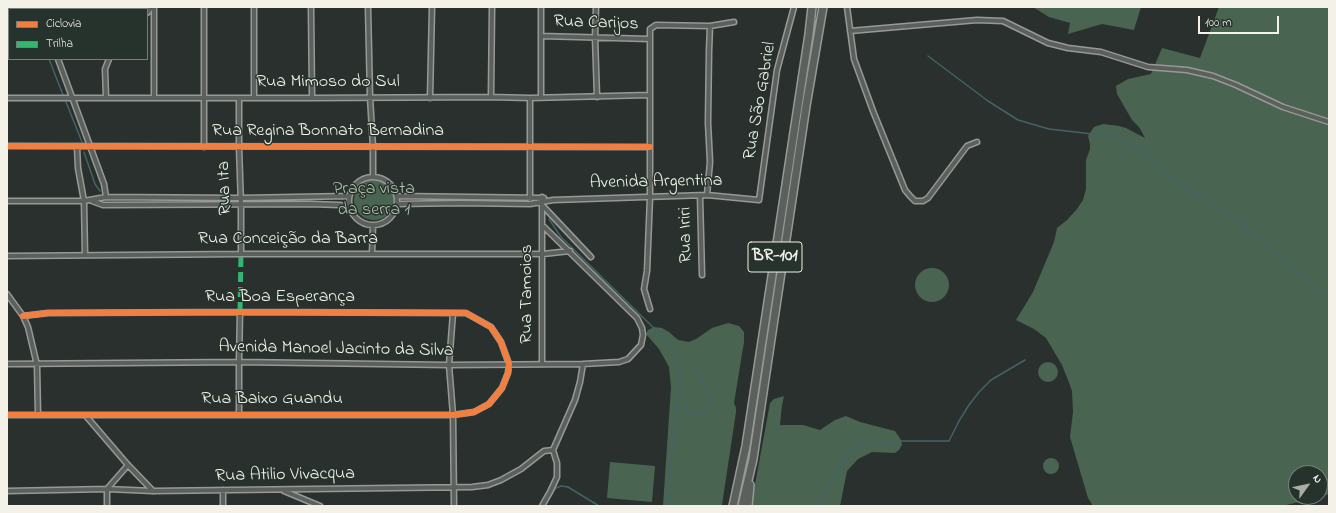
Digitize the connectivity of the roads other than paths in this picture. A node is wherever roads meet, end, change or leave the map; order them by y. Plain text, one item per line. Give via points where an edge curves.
1 (153, 7) edge
2 (204, 7) edge
3 (254, 7) edge
4 (311, 7) edge
5 (368, 7) edge
6 (432, 7) edge
7 (492, 7) edge
8 (541, 7) edge
9 (596, 7) edge
10 (794, 7) edge
11 (812, 7) edge
12 (823, 7) edge
13 (847, 7) edge
14 (734, 22) dead end
15 (710, 26) junction
16 (850, 31) junction
17 (541, 36) junction
18 (595, 37) junction
19 (650, 39) junction
20 (58, 60) edge
21 (109, 60) edge
22 (649, 95) junction
23 (254, 97) junction
24 (370, 97) junction
25 (491, 97) junction
26 (541, 97) junction
27 (597, 97) junction
28 (7, 98) edge
29 (73, 98) junction
30 (106, 98) junction
31 (154, 98) junction
32 (205, 98) junction
33 (239, 98) junction
34 (312, 98) junction
35 (430, 98) junction
36 (530, 98) junction
37 (1329, 122) edge
38 (977, 142) dead end
39 (7, 146) edge
40 (78, 147) junction
41 (90, 147) junction
42 (204, 147) junction
43 (239, 147) junction
44 (373, 147) junction
45 (530, 147) junction
46 (650, 147) junction
47 (373, 176) junction
48 (707, 195) junction
49 (349, 196) junction
50 (397, 196) junction
51 (700, 196) junction
52 (106, 197) junction
53 (530, 197) junction
54 (650, 197) junction
55 (241, 198) junction
56 (92, 200) junction
57 (759, 200) joint
58 (7, 201) edge
59 (84, 201) junction
60 (542, 202) junction
61 (397, 204) junction
62 (530, 204) junction
63 (241, 205) junction
64 (350, 207) junction
65 (373, 225) junction
66 (542, 225) junction
67 (570, 251) junction
68 (372, 253) junction
69 (241, 254) junction
70 (543, 254) junction
71 (7, 256) edge
72 (85, 256) junction
73 (591, 257) dead end
74 (702, 274) dead end
75 (7, 294) edge
76 (650, 310) dead end
77 (240, 312) junction
78 (453, 313) junction
79 (24, 316) junction
80 (238, 362) junction
81 (7, 364) edge
82 (509, 364) junction
83 (542, 364) junction
84 (583, 364) junction
85 (37, 365) junction
86 (449, 366) junction
87 (7, 415) edge
88 (38, 415) junction
89 (240, 415) junction
90 (453, 415) junction
91 (86, 416) junction
92 (553, 450) junction
93 (753, 459) junction
94 (128, 465) junction
95 (454, 488) junction
96 (107, 489) junction
97 (223, 490) junction
98 (282, 490) junction
99 (7, 491) edge
100 (153, 491) junction
101 (107, 506) edge
102 (223, 506) edge
103 (320, 506) edge
104 (454, 506) edge
105 (542, 506) edge
106 (733, 506) edge
107 (742, 506) edge
108 (748, 506) edge

1 - 31 street
2 - 32 street
3 - 23 street
4 - 34 street
5 - 24 street
6 - 35 street
7 - 25 street
8 - 17 street
9 - 18 street
10 - 57 street, Rua São Gabriel via 777,70
11 - 106 main road, BR-101 via 747,438
12 - 93 main road, BR-101
13 - 16 street
14 - 15 street
15 - 19 street via 656,25 650,29
15 - 48 street via 710,162
16 - 37 street via 977,20 1004,21 1048,43 1101,52 1148,67 1187,70 1213,76 1283,107
16 - 38 street via 854,59 873,111 905,190 915,201 928,198 967,146
17 - 18 street, Rua Carijos
17 - 26 street
18 - 19 street, Rua Carijos
18 - 27 street
19 - 22 street
20 - 29 street
21 - 30 street via 105,69
22 - 27 street, Rua Mimoso do Sul
22 - 46 street
23 - 33 street, Rua Mimoso do Sul
23 - 34 street, Rua Mimoso do Sul
24 - 34 street, Rua Mimoso do Sul
24 - 35 street, Rua Mimoso do Sul
24 - 44 street
25 - 35 street, Rua Mimoso do Sul
25 - 36 street, Rua Mimoso do Sul
26 - 27 street, Rua Mimoso do Sul
26 - 36 street, Rua Mimoso do Sul
28 - 29 street, Rua Mimoso do Sul
29 - 30 street, Rua Mimoso do Sul
29 - 41 street
30 - 31 street, Rua Mimoso do Sul
31 - 32 street, Rua Mimoso do Sul
32 - 33 street, Rua Mimoso do Sul
32 - 42 street
33 - 43 street, Rua Ita
36 - 45 street
39 - 40 street, Rua Regina Bonnato Bernadina
40 - 41 street, Rua Regina Bonnato Bernadina
40 - 59 street via 78,168
41 - 42 street, Rua Regina Bonnato Bernadina
41 - 52 street via 105,187
42 - 43 street, Rua Regina Bonnato Bernadina
43 - 44 street, Rua Regina Bonnato Bernadina
43 - 55 street, Rua Ita
44 - 45 street, Rua Regina Bonnato Bernadina
44 - 47 street
45 - 46 street, Rua Regina Bonnato Bernadina
45 - 53 street
46 - 54 street
47 - 49 street via 357,183
47 - 50 street via 389,183
48 - 51 street, Avenida Argentina
48 - 57 street, Avenida Argentina
49 - 55 street
49 - 64 street
50 - 53 street, Avenida Argentina
50 - 61 street
51 - 54 street, Avenida Argentina
51 - 74 street, Rua Iriri
52 - 55 street
52 - 56 street
53 - 60 street, Avenida Argentina
53 - 62 street
54 - 60 street, Avenida Argentina
54 - 76 street via 644,289
55 - 63 street, Rua Ita
56 - 59 street
56 - 63 street via 103,205
58 - 59 street
59 - 72 street
60 - 62 street, Avenida Argentina
60 - 66 street, Rua Tamoios
60 - 73 street
61 - 62 street, Avenida Argentina
61 - 65 street via 389,219
63 - 64 street via 310,204
63 - 69 street, Rua Ita
64 - 65 street via 360,221
65 - 68 street
66 - 67 street
66 - 70 street, Rua Tamoios
67 - 70 street, Rua Conceição da Barra
67 - 84 street, Avenida Manoel Jacinto da Silva via 637,318 643,335 641,345 628,359
68 - 69 street, Rua Conceição da Barra
68 - 70 street, Rua Conceição da Barra
69 - 72 street, Rua Conceição da Barra
70 - 83 street, Rua Tamoios
71 - 72 street, Rua Conceição da Barra
75 - 79 street
77 - 78 street, Rua Boa Esperança
77 - 79 street, Rua Boa Esperança via 48,313
77 - 80 street
78 - 82 street, Rua Boa Esperança via 466,313 491,327 501,342
78 - 86 street
79 - 85 street
80 - 85 street, Avenida Manoel Jacinto da Silva
80 - 86 street, Avenida Manoel Jacinto da Silva
80 - 89 street
81 - 85 street, Avenida Manoel Jacinto da Silva
82 - 83 street, Avenida Manoel Jacinto da Silva
82 - 86 street, Avenida Manoel Jacinto da Silva
82 - 90 street, Rua Baixo Guandu via 502,388 488,404 474,412
83 - 84 street, Avenida Manoel Jacinto da Silva
84 - 92 street via 575,400
85 - 88 street
86 - 90 street
87 - 88 street, Rua Baixo Guandu
88 - 91 street, Rua Baixo Guandu
89 - 90 street, Rua Baixo Guandu
89 - 91 street, Rua Baixo Guandu
90 - 95 street
91 - 94 street
92 - 95 street, Rua Atilio Vivacqua via 544,451 521,469 488,485
92 - 105 street via 557,463 557,477
93 - 107 main road, BR-101
93 - 108 main road
94 - 96 street
94 - 100 street
95 - 98 street, Rua Atilio Vivacqua
95 - 104 street
96 - 99 street, Rua Atilio Vivacqua
96 - 100 street, Rua Atilio Vivacqua
96 - 101 street
97 - 98 street, Rua Atilio Vivacqua
97 - 100 street, Rua Atilio Vivacqua
97 - 102 street
98 - 103 street

